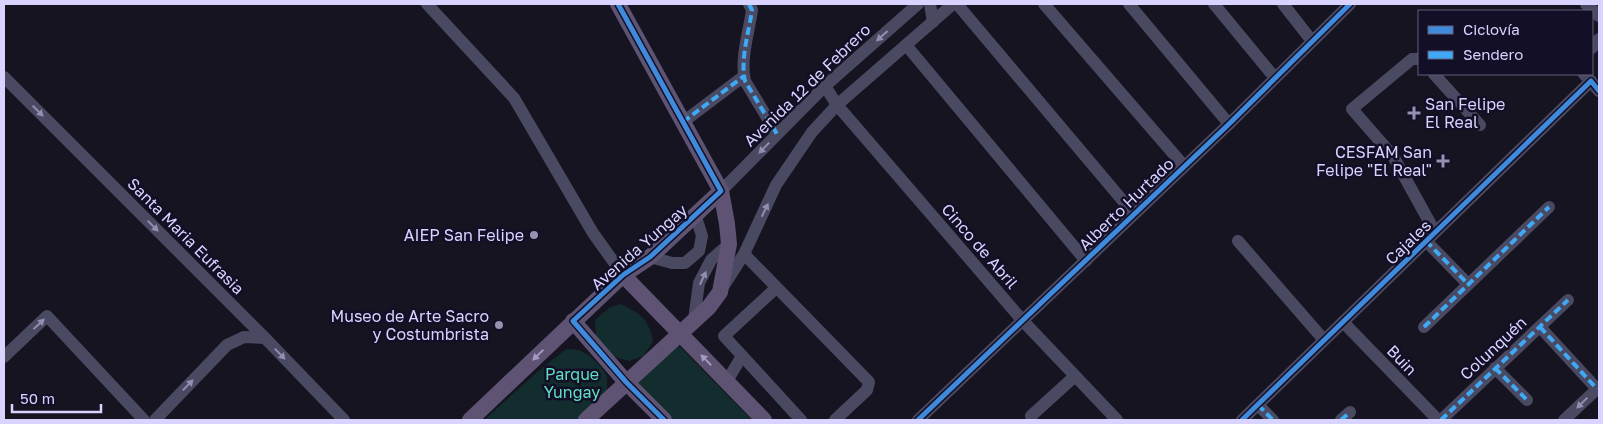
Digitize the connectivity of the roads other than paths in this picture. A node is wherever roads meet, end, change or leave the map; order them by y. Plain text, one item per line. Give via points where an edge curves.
1 (427, 4) edge
2 (618, 4) edge
3 (918, 4) edge
4 (930, 4) edge
5 (953, 4) edge
6 (957, 4) edge
7 (1044, 4) edge
8 (1129, 4) edge
9 (1214, 4) edge
10 (1283, 4) edge
11 (1350, 4) edge
12 (754, 6) edge
13 (933, 22) junction
14 (1312, 41) junction
15 (906, 45) junction
16 (1418, 59) edge
17 (1435, 75) edge
18 (744, 76) junction
19 (4, 77) edge
20 (1587, 77) edge
21 (1275, 78) junction
22 (825, 86) junction
23 (1599, 91) edge
24 (837, 105) junction
25 (683, 122) junction
26 (1229, 124) junction
27 (1480, 125) dead end
28 (777, 134) junction
29 (1184, 166) junction
30 (721, 191) junction
31 (1548, 207) dead end
32 (695, 214) junction
33 (1134, 214) junction
34 (1431, 236) junction
35 (1238, 241) dead end
36 (729, 244) junction
37 (744, 254) junction
38 (650, 257) junction
39 (1086, 261) junction
40 (623, 275) junction
41 (1468, 284) junction
42 (776, 288) junction
43 (720, 292) junction
44 (1568, 300) dead end
45 (694, 320) junction
46 (573, 321) junction
47 (1023, 321) junction
48 (1343, 322) junction
49 (1424, 327) dead end
50 (1540, 327) junction
51 (679, 333) junction
52 (265, 338) junction
53 (1324, 340) junction
54 (742, 356) junction
55 (4, 357) edge
56 (1495, 368) junction
57 (1075, 376) junction
58 (626, 382) junction
59 (727, 382) junction
60 (1598, 388) edge
61 (1527, 400) dead end
62 (1258, 405) junction
63 (1031, 416) dead end
64 (144, 420) edge
65 (154, 420) edge
66 (344, 420) edge
67 (470, 420) edge
68 (586, 420) edge
69 (664, 420) edge
70 (764, 420) edge
71 (801, 420) edge
72 (835, 420) edge
73 (918, 420) edge
74 (1117, 420) edge
75 (1242, 420) edge
76 (1273, 420) edge
77 (1440, 420) edge
78 (1564, 420) edge

1 - 40 street via 514,98 592,233
2 - 25 main road
3 -> 22 street, Avenida 12 de Febrero
4 - 13 street
5 - 13 street
6 - 33 street
7 - 29 street
8 - 26 street
9 - 21 street
10 - 14 street
11 - 14 street, Alberto Hurtado
12 - 18 street
13 - 15 street
14 - 21 street, Alberto Hurtado
15 - 24 street
15 - 39 street
16 - 34 street via 1412,59 1352,109 1393,156
17 - 27 street
18 - 25 street
18 - 28 street
19 -> 52 street, Santa Maria Eufrasia
20 - 23 street
20 - 34 street, Cajales
21 - 26 street, Alberto Hurtado
22 - 24 street, Cinco de Abril
22 - 28 street, Avenida 12 de Febrero
37 -> 24 street via 776,186 812,132
24 - 47 street, Cinco de Abril
25 - 30 main road
26 - 29 street, Alberto Hurtado
28 -> 30 street, Avenida 12 de Febrero
29 - 33 street, Alberto Hurtado
30 - 32 main road, Avenida Yungay
30 - 36 main road
31 - 41 street
32 - 38 main road, Avenida Yungay
32 - 38 street via 702,236 699,251 685,263
33 - 39 street, Alberto Hurtado
34 - 41 street
34 - 48 street, Cajales
35 - 53 street
36 - 43 main road
45 -> 36 street via 699,284 711,260
37 - 42 street
37 - 43 street
38 - 40 main road, Avenida Yungay
39 - 47 street, Alberto Hurtado
40 - 46 main road, Avenida Yungay
40 - 51 main road
41 - 49 street
42 - 54 street via 724,336
42 - 72 street via 869,382 867,390
43 - 45 main road
44 - 50 street, Colunquén
45 - 51 main road
46 - 58 main road
46 -> 67 main road, Avenida Yungay
47 - 57 street, Cinco de Abril
47 - 73 street, Alberto Hurtado
48 - 53 street, Cajales
48 - 77 street, Buin
50 - 56 street, Colunquén
50 - 60 street
51 - 58 main road
59 -> 51 main road
65 -> 52 street via 227,345 244,337
52 -> 66 street, Santa Maria Eufrasia
53 - 62 street, Cajales
54 - 59 street
54 - 71 street
55 -> 64 street via 47,316
56 - 61 street
56 - 77 street, Colunquén
57 - 63 street
57 - 74 street, Cinco de Abril
58 - 68 main road
58 - 69 main road
59 - 70 main road
60 -> 78 street
62 - 75 street, Cajales
62 - 76 street

